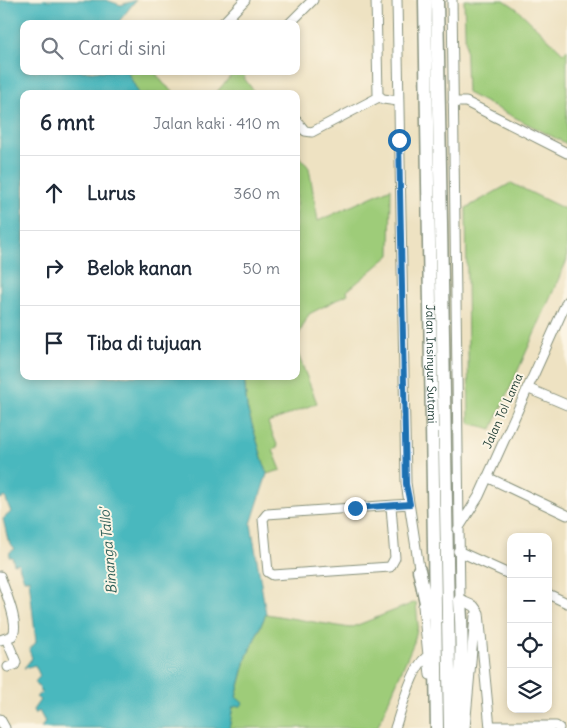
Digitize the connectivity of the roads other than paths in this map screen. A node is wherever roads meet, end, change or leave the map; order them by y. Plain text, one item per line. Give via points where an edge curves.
1 (245, 0) edge
2 (313, 0) edge
3 (376, 0) edge
4 (397, 0) edge
5 (425, 0) edge
6 (437, 0) edge
7 (452, 0) edge
8 (226, 20) edge
9 (293, 20) edge
10 (379, 97) junction
11 (398, 101) junction
12 (453, 102) junction
13 (300, 124) edge
14 (567, 153) edge
15 (567, 300) edge
16 (527, 388) junction
17 (567, 405) edge
18 (487, 477) junction
19 (410, 504) junction
20 (390, 506) junction
21 (567, 515) edge
22 (458, 529) junction
23 (458, 551) junction
24 (419, 570) joint
25 (507, 573) edge
26 (0, 576) edge
27 (552, 596) edge
28 (460, 600) junction
29 (567, 603) edge
30 (474, 606) junction
31 (3, 639) edge
32 (433, 650) junction
33 (8, 667) dead end
34 (0, 720) edge
35 (490, 727) edge
36 (6, 728) edge
37 (396, 728) edge
38 (431, 728) edge
39 (437, 728) edge
40 (450, 728) edge
41 (456, 728) edge
42 (465, 728) edge
43 (560, 728) edge

1 - 8 street
2 - 9 street
3 - 10 street
4 - 11 street
5 - 32 highway, Jalan Insinyur Sutami
6 - 40 highway, Jalan Insinyur Sutami
7 - 12 street
10 - 11 street
10 - 13 street via 312,132
11 - 19 street via 406,484
12 - 14 street via 466,102
12 - 22 street
15 - 16 street, Jalan Tol Lama
16 - 17 street
16 - 18 street, Jalan Tol Lama
18 - 21 street
18 - 22 street, Jalan Tol Lama
19 - 20 street
19 - 24 street
20 - 20 street via 393,565 273,575 268,572 263,519 268,514
22 - 23 street
23 - 25 street
23 - 28 street
24 - 32 highway
26 - 31 street via 15,625 15,634
27 - 29 street
28 - 30 street
28 - 41 highway via 460,696
30 - 35 street via 479,613
30 - 42 street
31 - 33 street via 16,662
32 - 37 street via 414,675
32 - 38 street
32 - 39 highway, Jalan Insinyur Sutami
34 - 36 street
35 - 43 street

